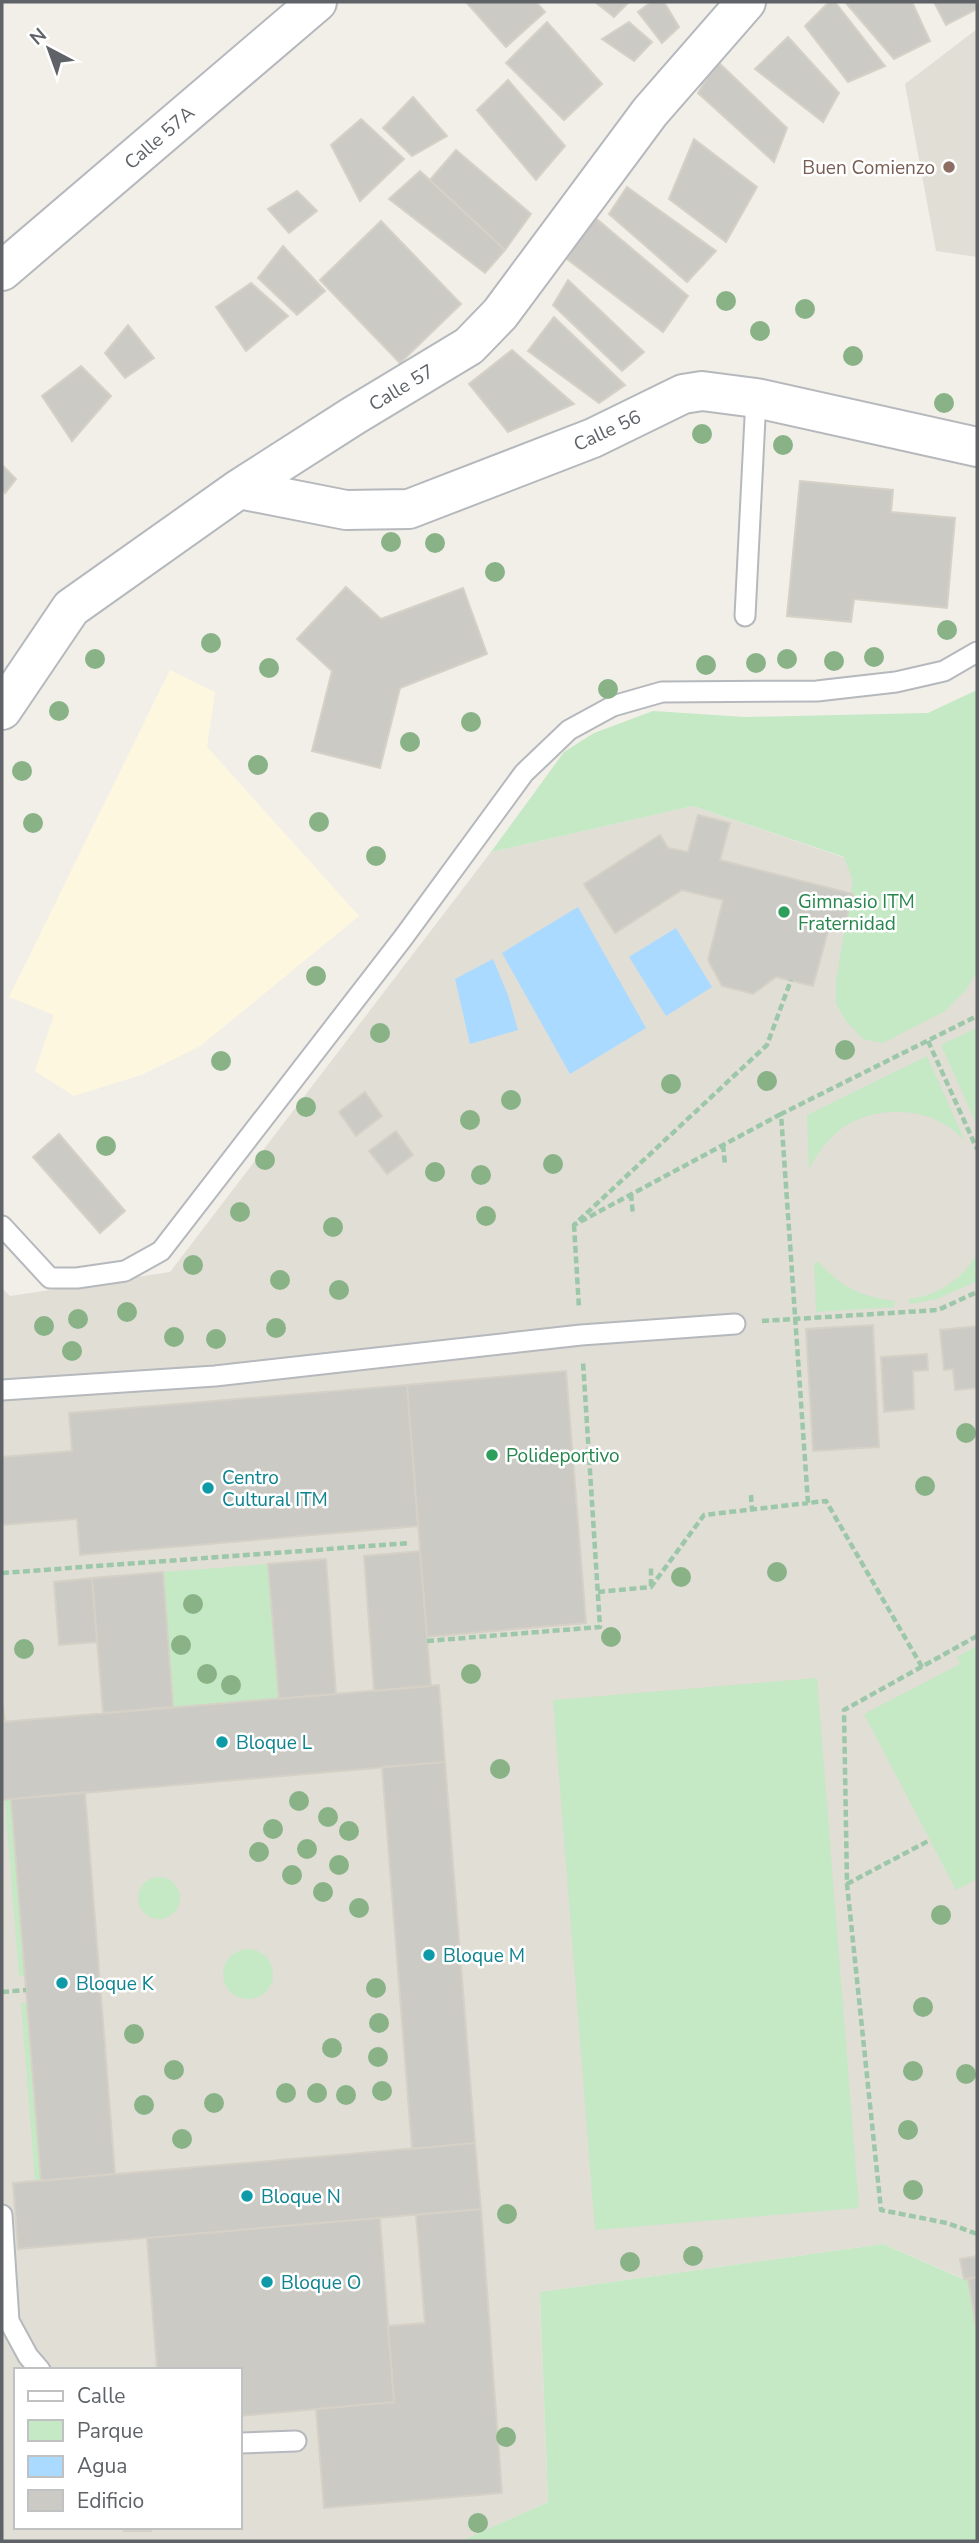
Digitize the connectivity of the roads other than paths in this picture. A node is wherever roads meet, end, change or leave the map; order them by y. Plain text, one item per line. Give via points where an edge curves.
1 (317, 2) edge
2 (746, 2) edge
3 (9, 252) edge
4 (756, 398) junction
5 (977, 447) edge
6 (239, 489) junction
7 (745, 616) dead end
8 (977, 652) edge
9 (2, 710) edge
10 (2, 1226) edge
11 (735, 1324) dead end
12 (2, 1390) edge
13 (2, 2215) edge
14 (38, 2368) edge
15 (296, 2441) dead end
16 (242, 2443) edge

1 - 3 street, Calle 57A
2 - 6 street, Calle 57 via 650,112 508,303 469,346
4 - 5 street, Calle 56
4 - 6 street, Calle 56 via 702,391 683,394 593,438 408,509 346,510
4 - 7 lane
6 - 9 street, Calle 57 via 71,608
8 - 10 lane via 944,671 896,682 817,691 662,691 613,706 569,730 524,774 161,1251 125,1271 50,1278
11 - 12 lane via 581,1335 215,1376
13 - 14 lane via 9,2320
15 - 16 lane

